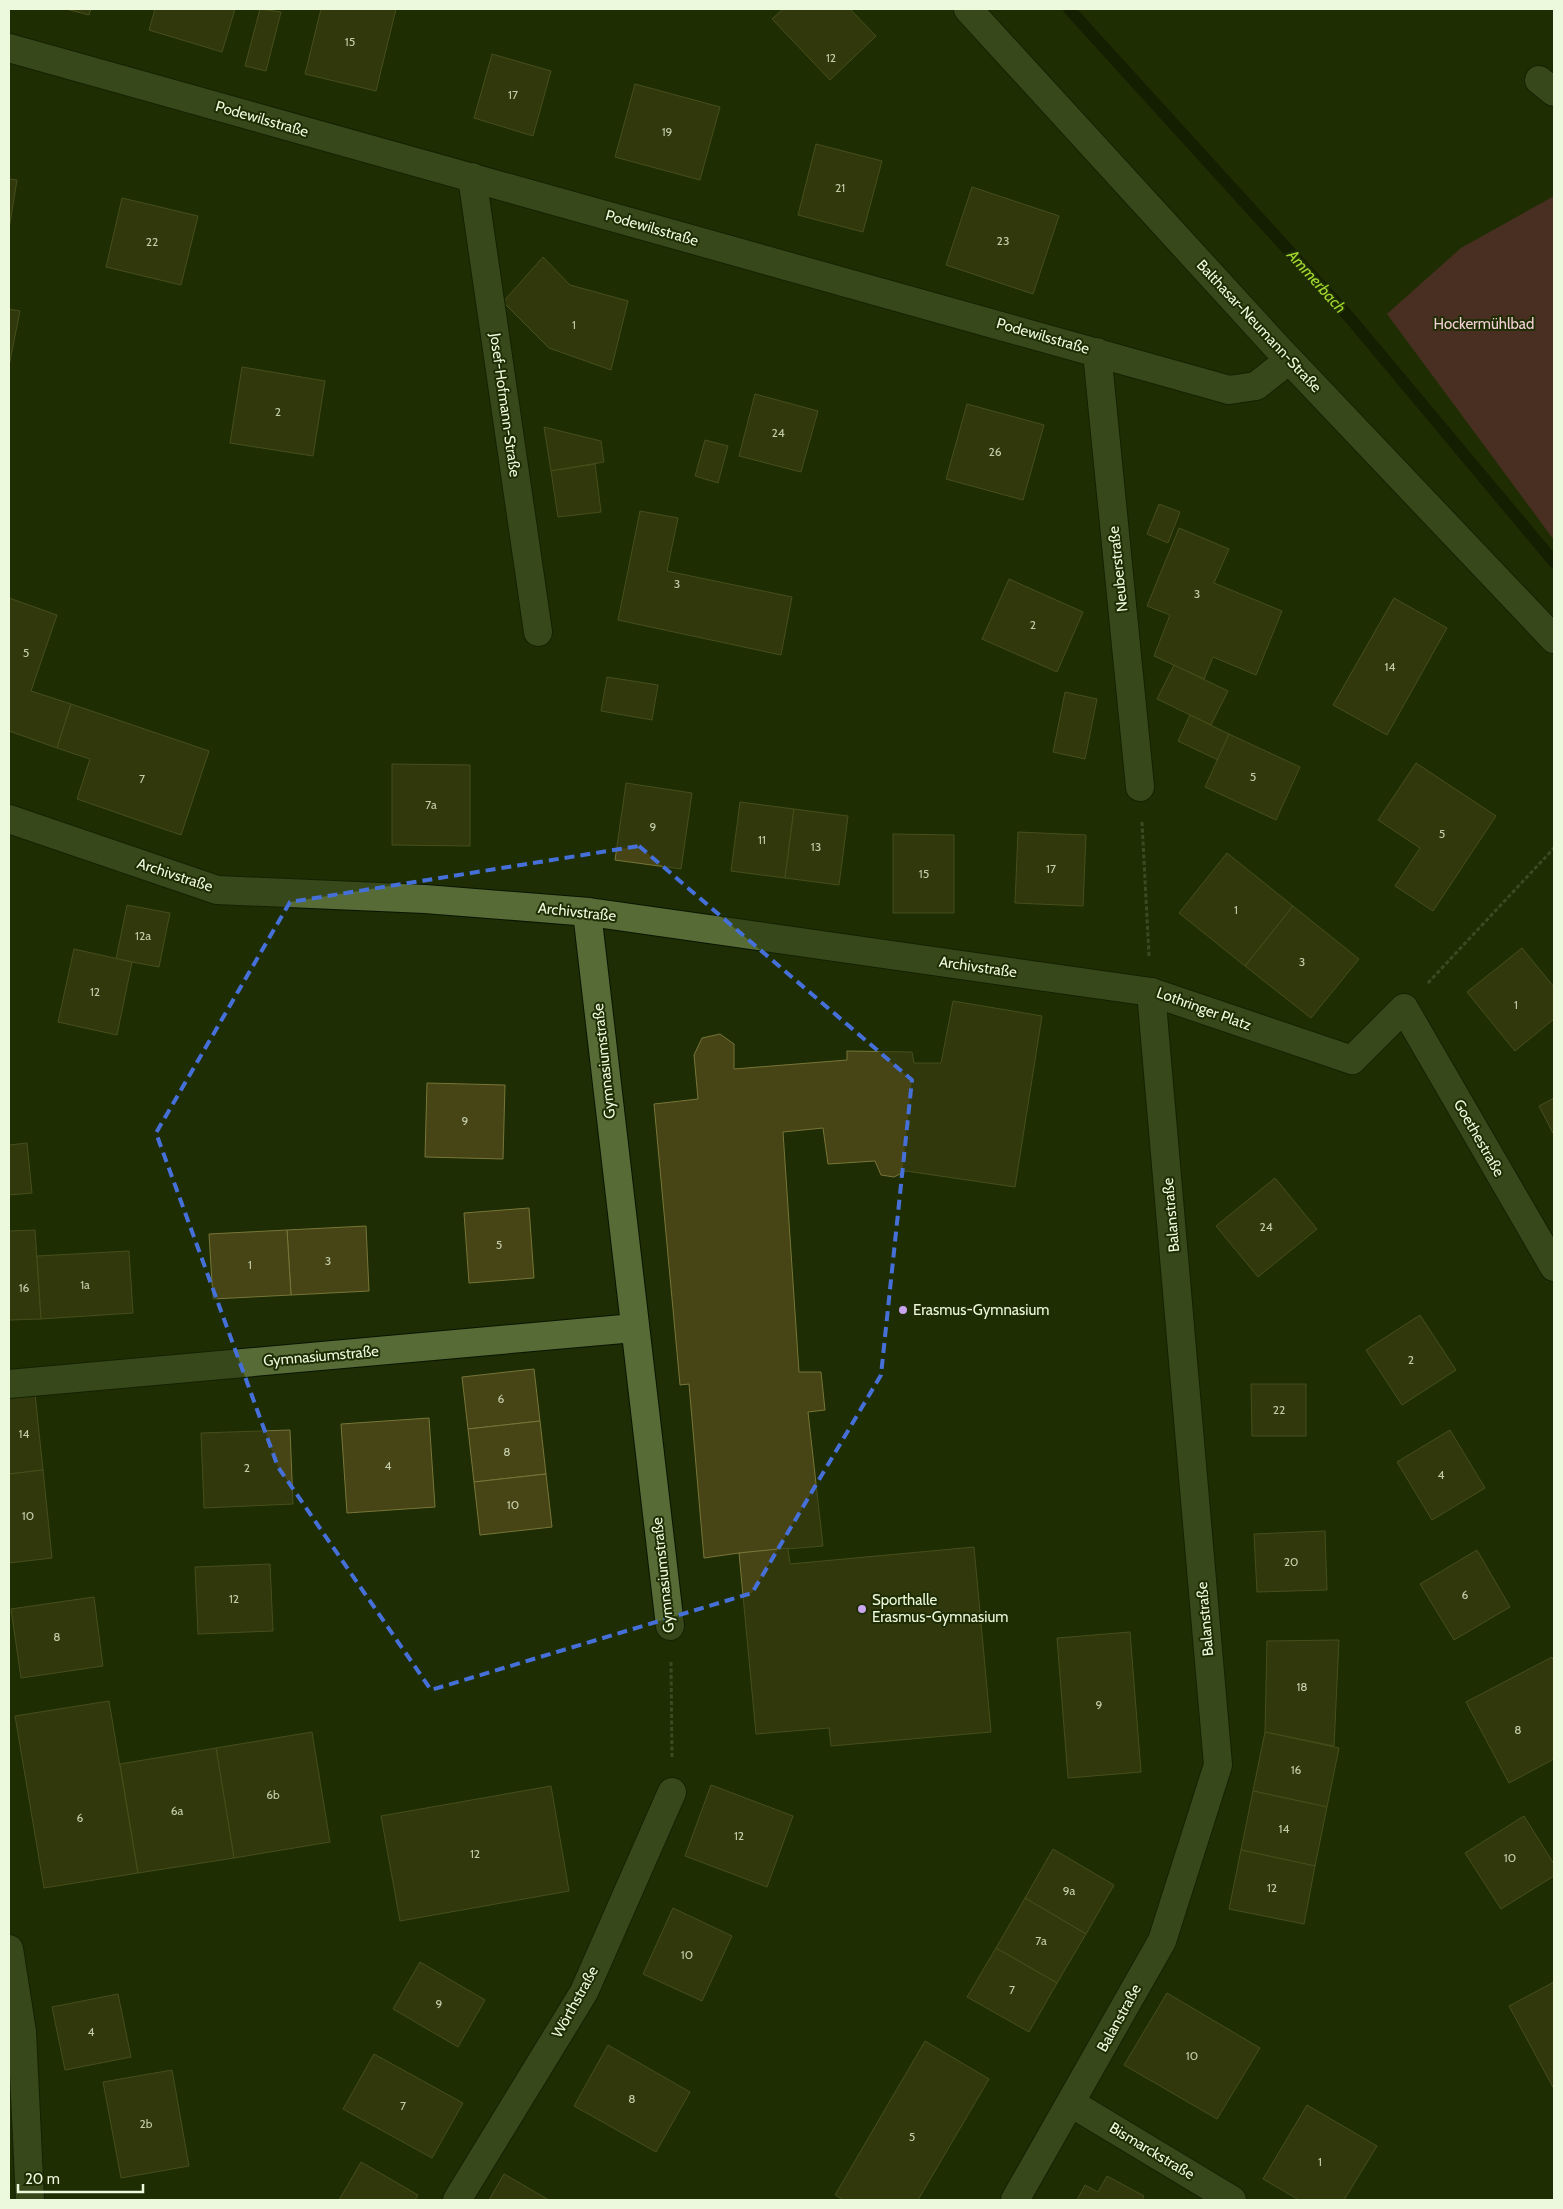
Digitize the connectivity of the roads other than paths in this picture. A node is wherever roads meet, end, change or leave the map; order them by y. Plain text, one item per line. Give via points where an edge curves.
1 (968, 9) edge
2 (9, 48) edge
3 (472, 177) junction
4 (1097, 352) junction
5 (1289, 360) junction
6 (538, 632) dead end
7 (1554, 639) edge
8 (1140, 787) road end
9 (9, 818) edge
10 (587, 912) junction
11 (1151, 992) junction
12 (1404, 1008) joint
13 (1554, 1267) edge
14 (634, 1328) junction
15 (9, 1384) edge
16 (670, 1626) road end
17 (672, 1792) road end
18 (9, 1949) edge
19 (1071, 2103) junction
20 (30, 2200) edge
21 (457, 2200) edge
22 (1015, 2200) edge
23 (1232, 2200) edge

1 - 5 street, Balthasar-Neumann-Straße
2 - 3 street, Podewilsstraße
3 - 4 street, Podewilsstraße
3 - 6 street, Josef-Hofmann-Straße
4 - 5 street, Podewilsstraße via 1230,390 1256,386
4 - 8 street, Neuberstraße
5 - 7 street, Balthasar-Neumann-Straße
9 - 10 street, Archivstraße via 217,890 425,899
10 - 11 street, Archivstraße
10 - 14 street, Gymnasiumstraße
11 - 12 street, Lothringer Platz via 1352,1060
11 - 19 street, Balanstraße via 1218,1765 1162,1941
12 - 13 street, Goethestraße
14 - 15 street, Gymnasiumstraße
14 - 16 street, Gymnasiumstraße
17 - 21 street, Wörthstraße via 584,1992
18 - 20 street via 22,2032
19 - 22 street, Balanstraße
19 - 23 street, Bismarckstraße

